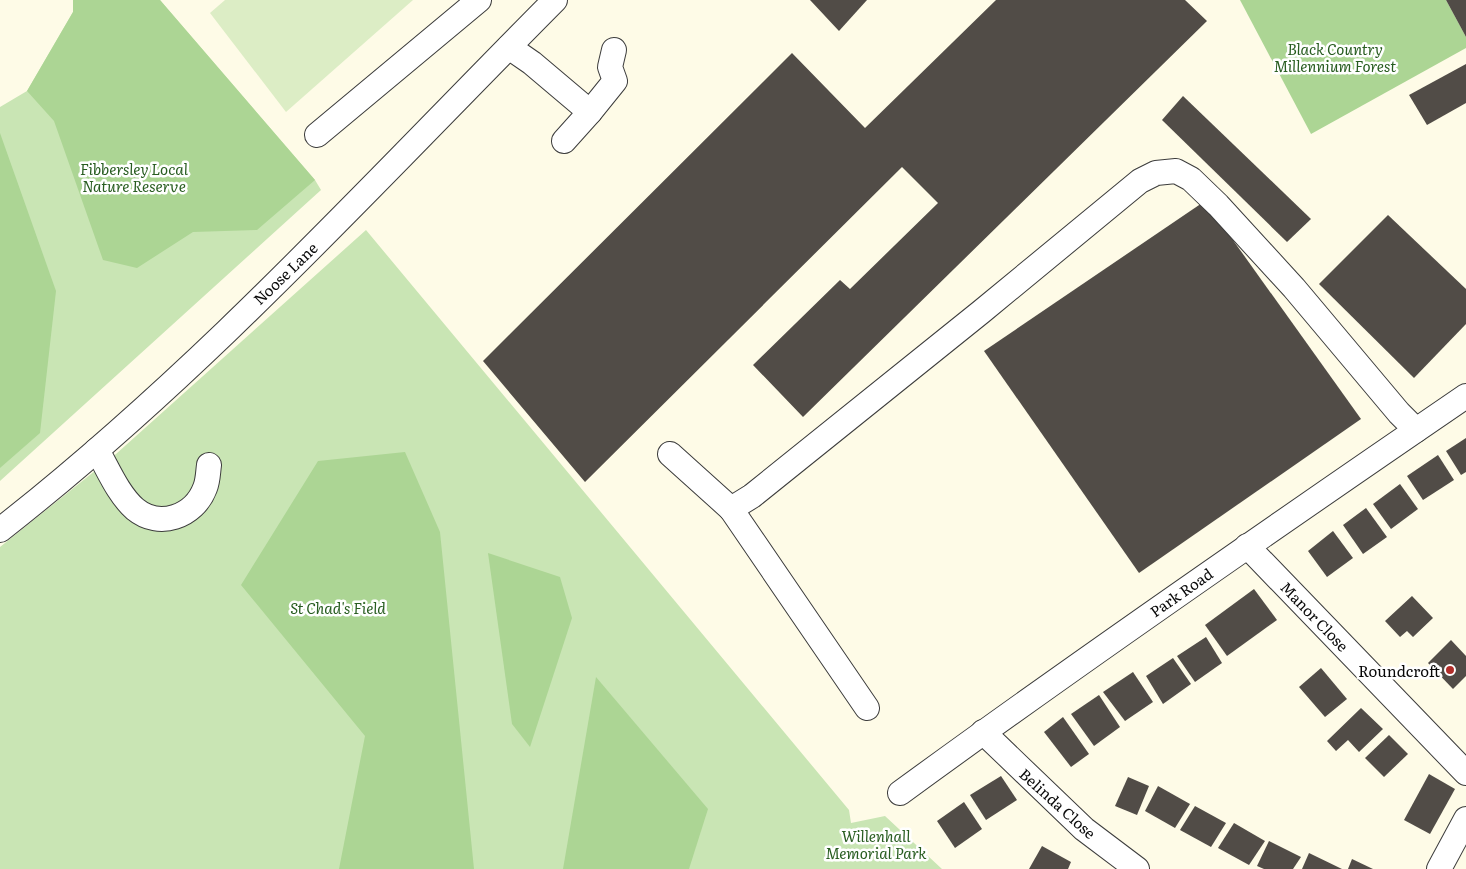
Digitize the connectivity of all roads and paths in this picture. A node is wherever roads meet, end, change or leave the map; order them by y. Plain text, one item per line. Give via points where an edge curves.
1 (479, 0) edge
2 (555, 0) edge
3 (509, 47) junction
4 (614, 50) dead end
5 (590, 112) junction
6 (317, 135) dead end
7 (564, 141) dead end
8 (1466, 396) edge
9 (1416, 430) junction
10 (97, 450) junction
11 (670, 454) dead end
12 (209, 465) dead end
13 (731, 509) junction
14 (0, 530) edge
15 (1247, 546) junction
16 (867, 708) dead end
17 (983, 732) junction
18 (1466, 773) edge
19 (900, 793) dead end
20 (1466, 819) edge
21 (1137, 869) edge
22 (1439, 869) edge

1 - 6 street
2 - 3 street, Noose Lane
3 - 5 street
3 - 10 street, Noose Lane via 296,263
4 - 5 street via 610,67 615,81
5 - 7 street
8 - 9 street, Park Road
9 - 13 street via 1294,288 1191,178 1176,171 1156,173 1140,182 752,496
9 - 15 street, Park Road
10 - 12 street via 124,496 136,509 156,519 178,517 193,506 205,488
10 - 14 street, Noose Lane
11 - 13 street
13 - 16 street
15 - 17 street, Park Road
15 - 18 street, Manor Close
17 - 19 street, Park Road
17 - 21 street, Belinda Close via 1084,829
20 - 22 street

